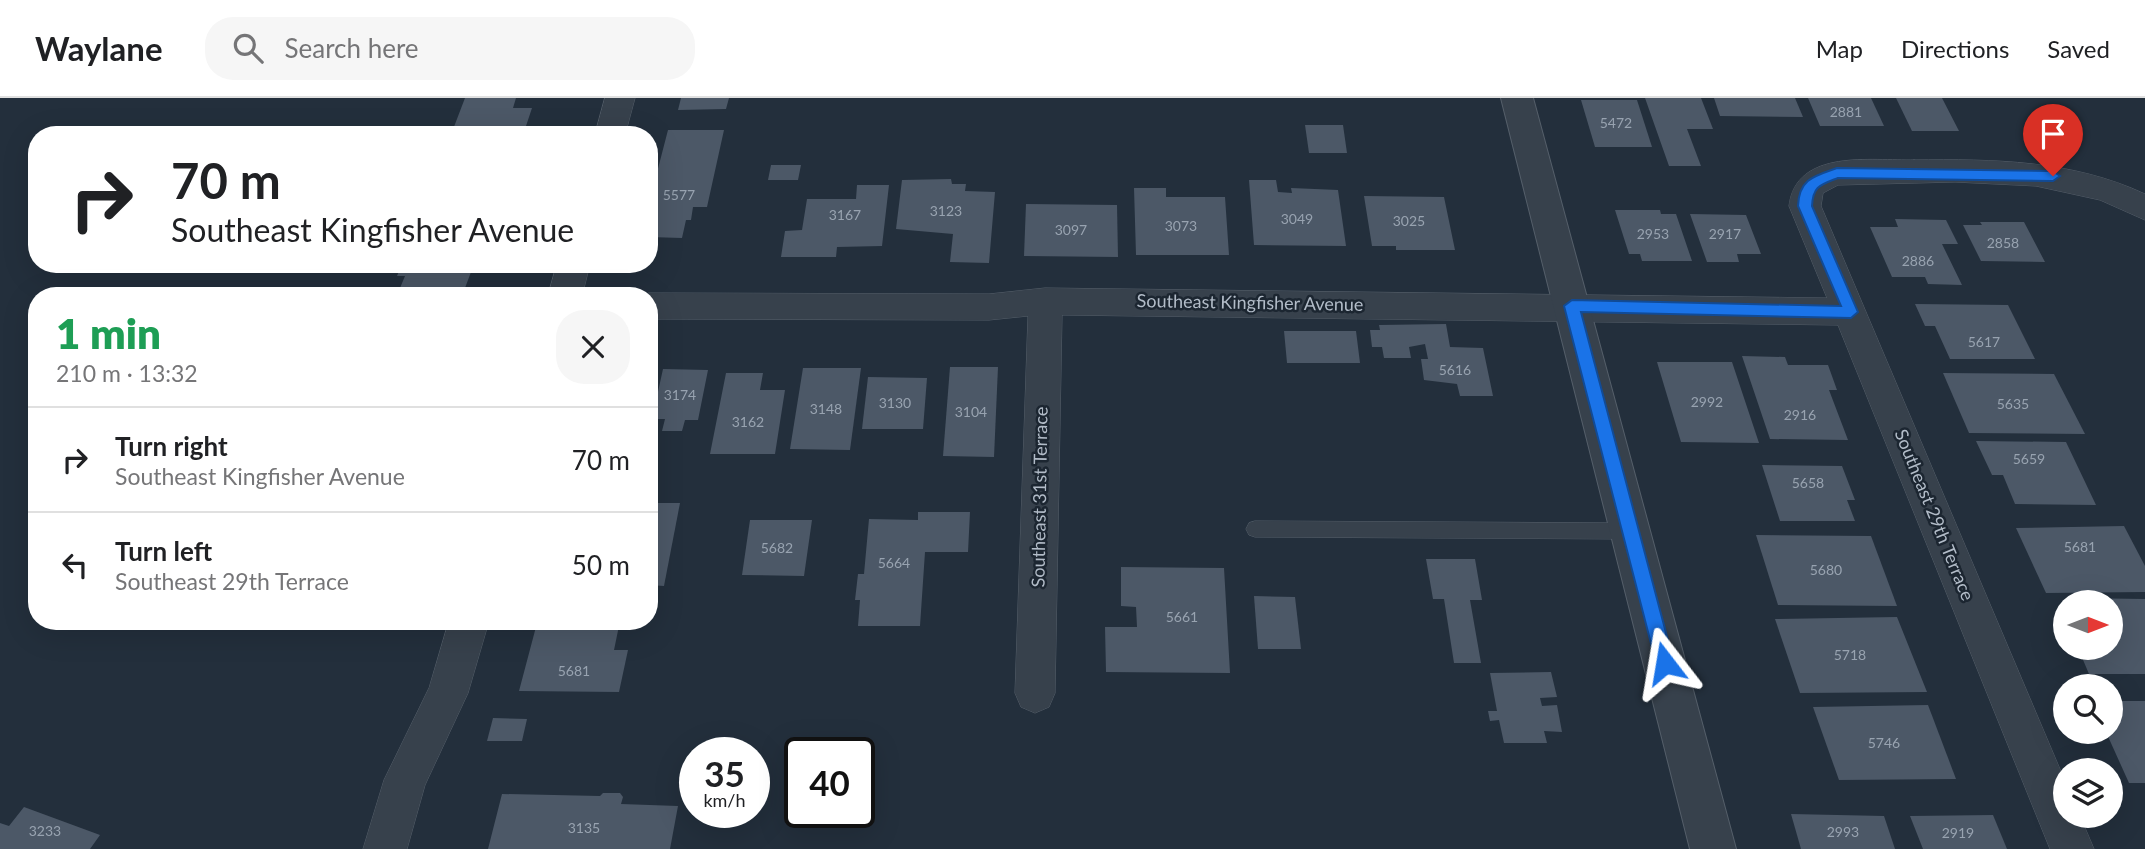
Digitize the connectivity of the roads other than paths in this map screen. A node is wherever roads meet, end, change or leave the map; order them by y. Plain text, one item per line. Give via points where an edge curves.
1 (620, 98) edge
2 (1517, 98) edge
3 (612, 126) edge
4 (2145, 208) edge
5 (1045, 302) junction
6 (658, 306) edge
7 (1572, 306) junction
8 (1851, 312) junction
9 (1255, 529) dead end
10 (1630, 531) junction
11 (466, 630) edge
12 (1035, 693) dead end
13 (384, 849) edge
14 (1713, 849) edge
15 (2072, 849) edge

1 - 3 street
2 - 7 street
4 - 8 street, Southeast 29th Terrace via 2071,178 1837,173 1812,182 1805,206
5 - 6 street, Southeast Kingfisher Avenue via 989,307
5 - 7 street, Southeast Kingfisher Avenue
5 - 12 street, Southeast 31st Terrace
7 - 8 street, Southeast Kingfisher Avenue
7 - 10 street
8 - 15 street, Southeast 29th Terrace
9 - 10 lane
10 - 14 street
11 - 13 street via 448,693 405,780

